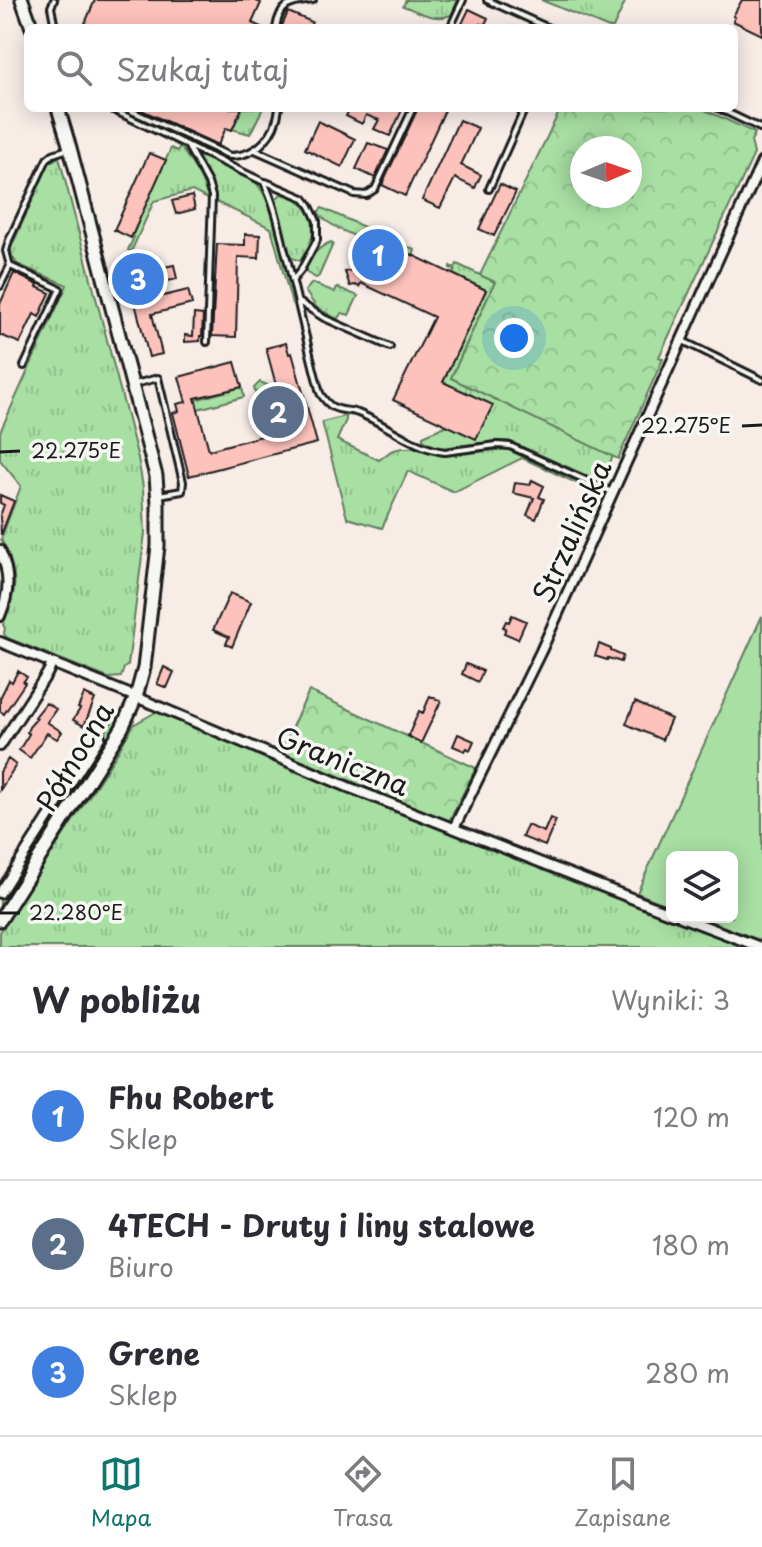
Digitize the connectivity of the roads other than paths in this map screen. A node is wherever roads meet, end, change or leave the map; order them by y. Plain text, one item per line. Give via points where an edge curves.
1 (22, 0) edge
2 (54, 0) edge
3 (313, 0) edge
4 (463, 0) edge
5 (487, 0) edge
6 (31, 24) edge
7 (54, 24) edge
8 (277, 24) edge
9 (452, 24) edge
10 (540, 24) edge
11 (59, 112) edge
12 (118, 112) edge
13 (134, 112) edge
14 (279, 112) edge
15 (411, 112) edge
16 (523, 112) edge
17 (726, 112) edge
18 (762, 129) edge
19 (186, 144) junction
20 (70, 148) junction
21 (255, 150) junction
22 (762, 162) edge
23 (264, 182) junction
24 (489, 189) dead end
25 (10, 266) junction
26 (293, 280) junction
27 (0, 286) edge
28 (297, 301) junction
29 (681, 339) junction
30 (207, 342) dead end
31 (390, 347) dead end
32 (24, 366) dead end
33 (762, 380) edge
34 (133, 385) junction
35 (612, 492) junction
36 (158, 495) junction
37 (0, 552) edge
38 (0, 616) edge
39 (0, 642) edge
40 (52, 664) junction
41 (136, 697) junction
42 (100, 737) dead end
43 (0, 746) edge
44 (454, 828) junction
45 (0, 893) edge
46 (666, 912) edge
47 (0, 920) edge
48 (697, 923) edge
49 (760, 947) edge

1 - 6 main road
2 - 7 lane
3 - 8 lane via 283,9
4 - 9 lane
5 - 10 lane
11 - 20 main road, Północna
12 - 19 lane
13 - 21 lane via 230,156
14 - 21 lane via 264,144
15 - 21 lane via 375,189 366,195
16 - 24 lane
17 - 18 lane
19 - 23 lane
19 - 30 lane via 212,196
20 - 25 lane via 47,159 9,240
20 - 34 main road, Północna
22 - 29 street, Strzalińska
23 - 26 lane
23 - 26 lane via 304,198 317,221 317,240
25 - 27 lane
25 - 32 lane via 60,289
26 - 28 lane
28 - 31 lane
28 - 35 lane via 320,393 333,407 356,412 438,451 510,446
29 - 33 lane
29 - 35 street, Strzalińska
34 - 36 main road, Północna
34 - 36 lane via 158,378 183,482 182,491
35 - 44 street, Strzalińska
36 - 41 main road, Północna via 158,546
37 - 38 street via 9,586
39 - 40 street, Graniczna
40 - 41 street, Graniczna
40 - 43 street
41 - 44 street, Graniczna
41 - 47 main road, Północna via 122,728
42 - 45 street, Północna
44 - 46 street, Graniczna
48 - 49 street

